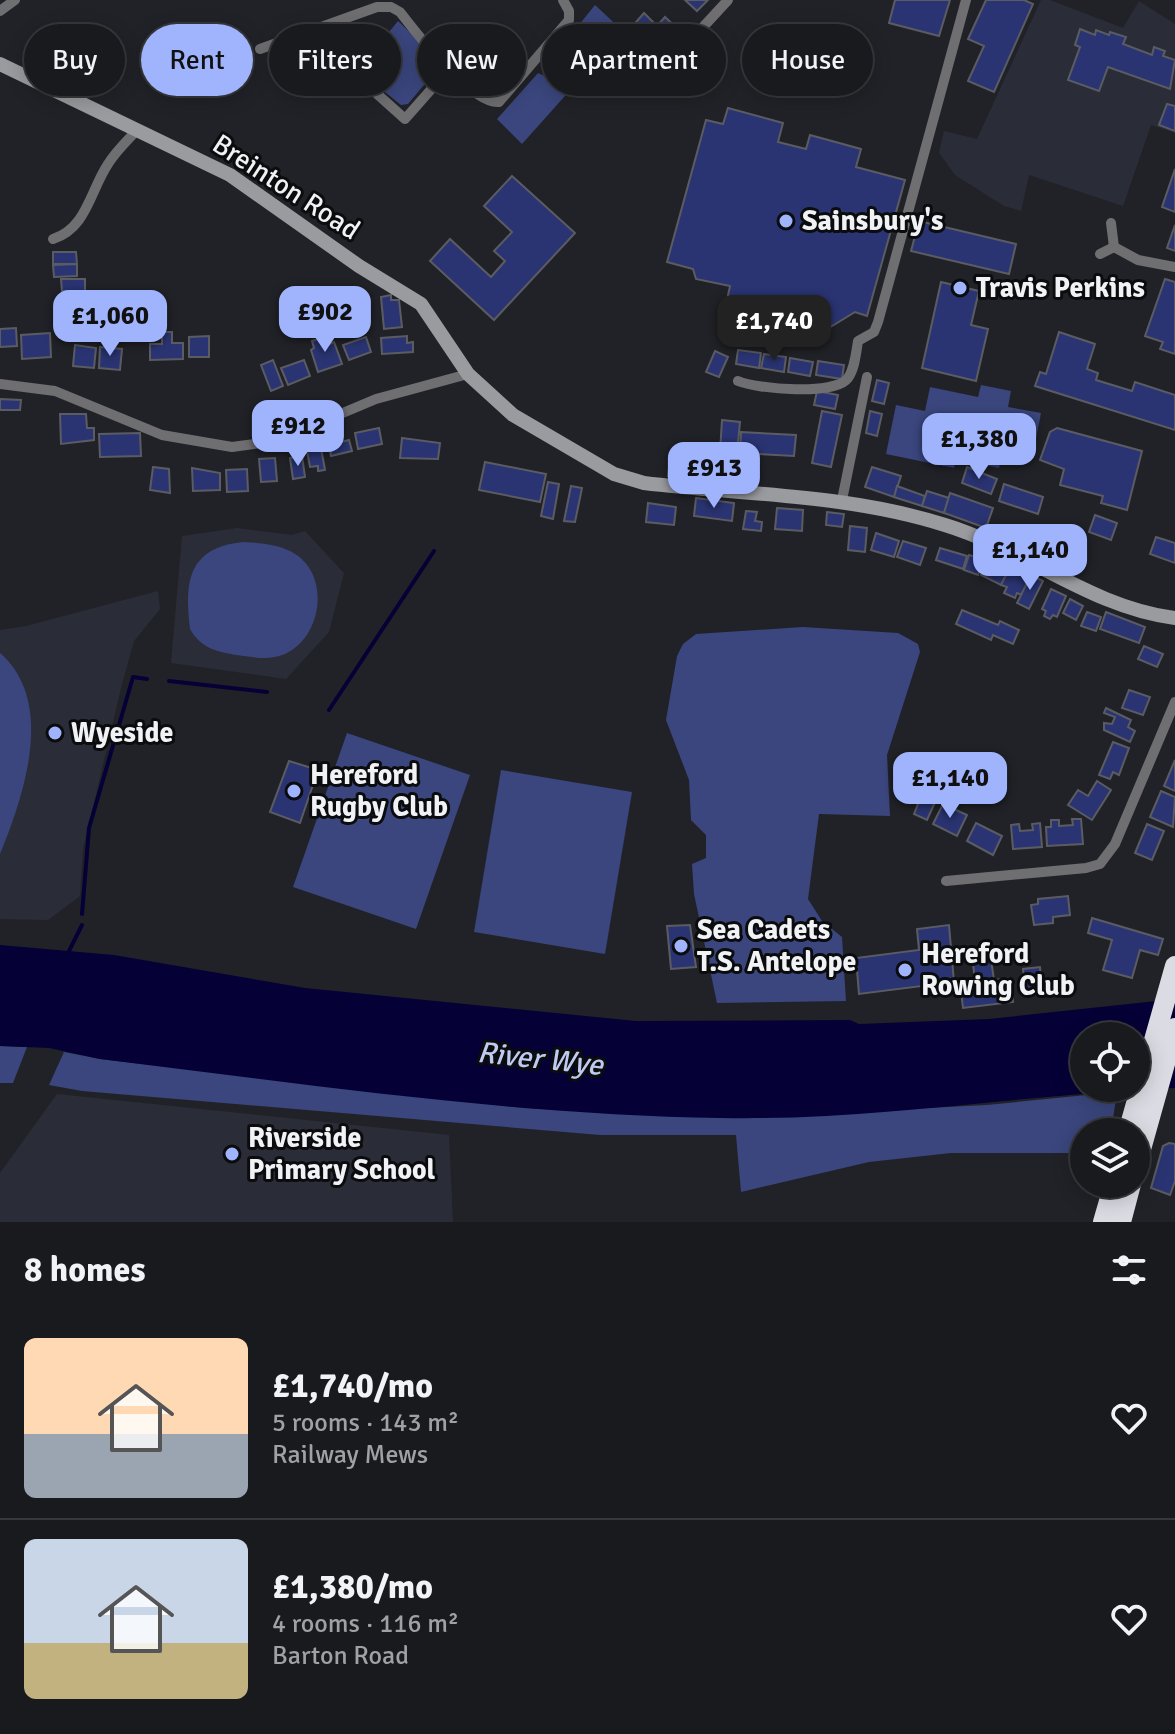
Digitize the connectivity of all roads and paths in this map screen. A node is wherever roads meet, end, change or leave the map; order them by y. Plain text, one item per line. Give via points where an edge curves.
1 (15, 0) edge
2 (563, 0) edge
3 (728, 0) edge
4 (966, 0) edge
5 (0, 11) edge
6 (706, 24) edge
7 (417, 31) edge
8 (260, 49) dead end
9 (0, 64) edge
10 (526, 70) edge
11 (379, 96) edge
12 (425, 96) edge
13 (477, 96) edge
14 (504, 96) edge
15 (137, 130) junction
16 (1111, 223) dead end
17 (53, 239) dead end
18 (1114, 247) junction
19 (1100, 254) dead end
20 (1175, 267) edge
21 (468, 374) junction
22 (867, 377) dead end
23 (738, 381) dead end
24 (0, 384) edge
25 (842, 500) junction
26 (1175, 618) edge
27 (1175, 702) edge
28 (946, 881) dead end
29 (1175, 966) edge
30 (1175, 1028) edge
31 (1132, 1118) edge
32 (1150, 1118) edge
33 (1110, 1198) edge
34 (1127, 1198) edge
35 (1103, 1222) edge
36 (1121, 1222) edge

1 - 5 street
2 - 10 street via 569,20
3 - 6 street
4 - 23 street via 878,322 874,332 858,341 847,379 839,386 753,387
7 - 8 street via 400,12 377,7
9 - 15 street, Breinton Road
11 - 12 street via 405,119
13 - 14 street via 499,102
15 - 17 street via 107,165 69,234
15 - 21 street, Breinton Road via 230,175 421,304
16 - 18 street
18 - 19 street
18 - 20 street via 1138,260
21 - 24 street via 376,399 276,441 232,447 162,435 55,391
21 - 25 street, Breinton Road via 513,415 629,480
22 - 25 street
25 - 26 street, Breinton Road via 947,525 1118,605
27 - 28 street via 1115,844 1100,864
29 - 31 highway
30 - 32 highway
33 - 35 highway
34 - 36 highway

